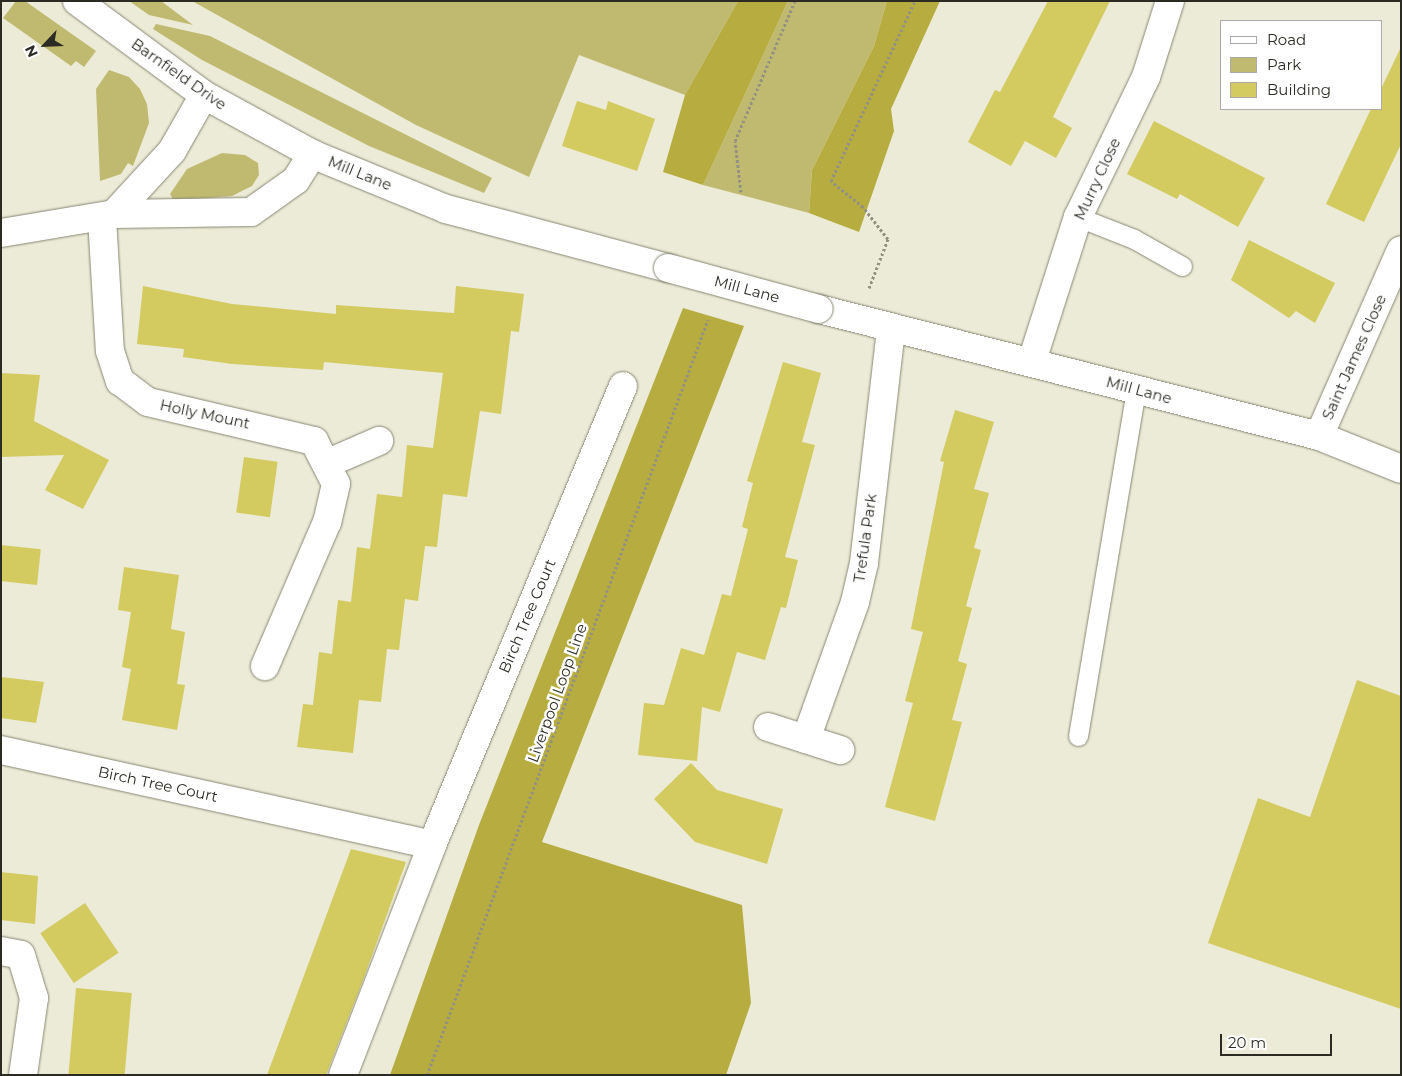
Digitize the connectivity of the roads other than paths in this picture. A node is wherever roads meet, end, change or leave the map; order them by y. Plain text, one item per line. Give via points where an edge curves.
1 (77, 1) edge
2 (1170, 1) edge
3 (204, 95) junction
4 (312, 154) junction
5 (108, 216) junction
6 (1078, 217) junction
7 (1, 233) edge
8 (1401, 250) edge
9 (1182, 266) dead end
10 (891, 328) junction
11 (1032, 360) junction
12 (623, 386) dead end
13 (1136, 390) junction
14 (1319, 436) junction
15 (379, 441) dead end
16 (326, 464) junction
17 (1401, 469) edge
18 (264, 666) dead end
19 (768, 727) dead end
20 (1078, 736) dead end
21 (806, 739) junction
22 (1, 750) edge
23 (840, 750) dead end
24 (432, 845) junction
25 (1, 951) edge
26 (23, 1075) edge
27 (343, 1075) edge

1 - 3 street, Barnfield Drive
2 - 6 street, Murry Close via 1146,76
3 - 4 street, Barnfield Drive
3 - 5 street via 172,151
4 - 5 street, Mill Lane via 296,180 251,212
4 - 10 street, Mill Lane, bridge via 446,209
5 - 7 street, Mill Lane
5 - 16 street, Holly Mount via 110,352 120,381 148,402 314,441
6 - 9 lane via 1134,239
6 - 11 street, Murry Close
8 - 14 street, Saint James Close
10 - 11 street, Mill Lane
10 - 21 street, Trefula Park via 864,563 855,602
11 - 13 street, Mill Lane
12 - 24 street, Birch Tree Court
13 - 14 street, Mill Lane
13 - 20 lane
14 - 17 street, Mill Lane
15 - 16 street
16 - 18 street, Holly Mount via 336,484 327,522
19 - 21 street
21 - 23 street
22 - 24 street, Birch Tree Court
24 - 27 street, Birch Tree Court
25 - 26 street via 21,955 34,998

